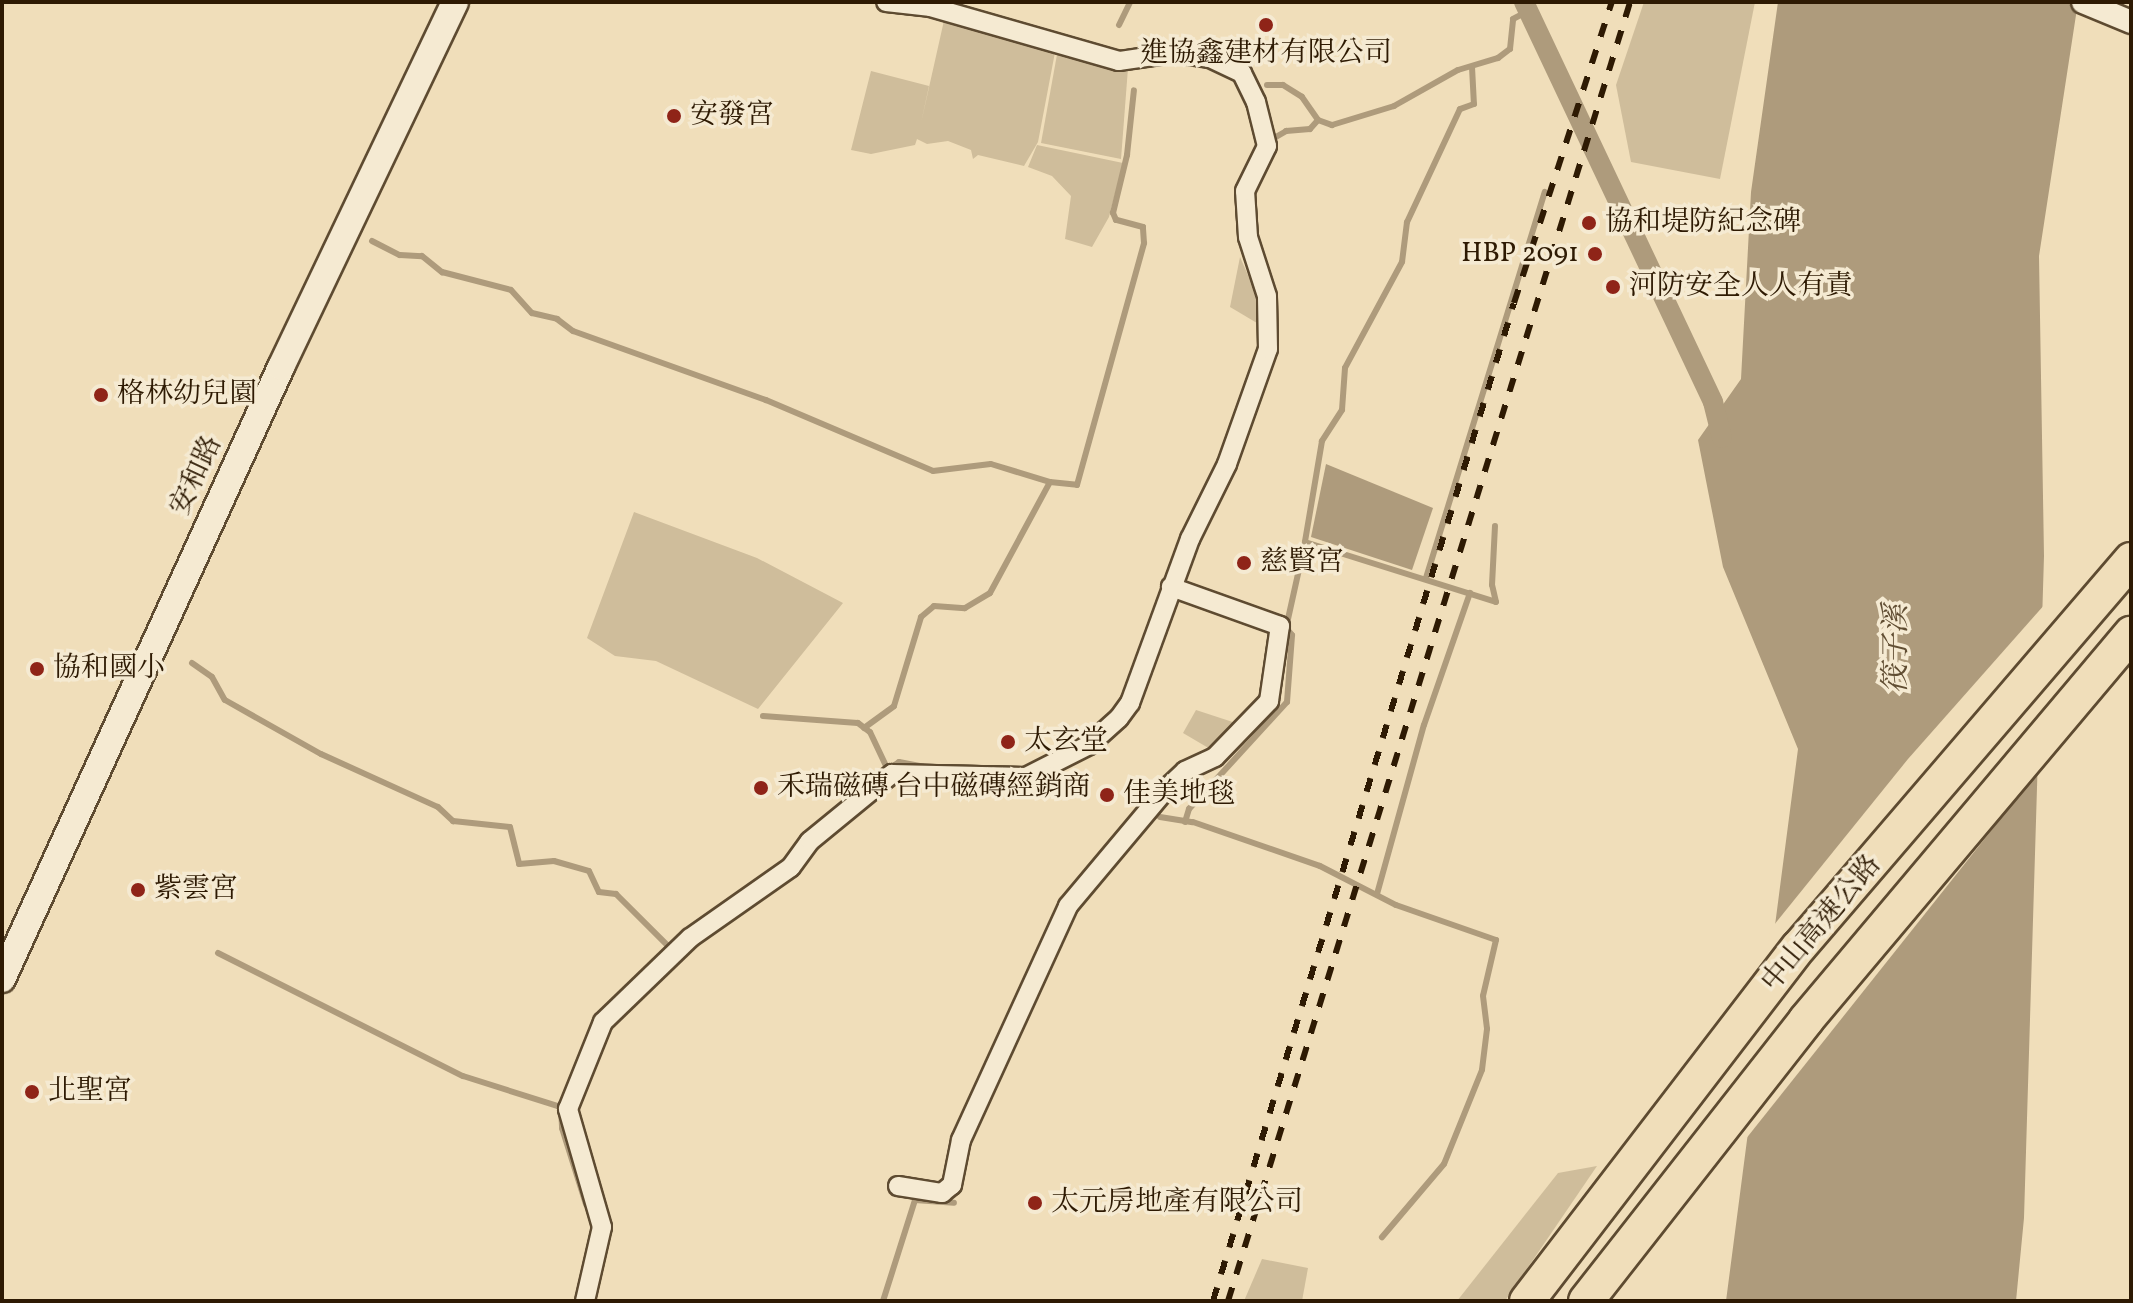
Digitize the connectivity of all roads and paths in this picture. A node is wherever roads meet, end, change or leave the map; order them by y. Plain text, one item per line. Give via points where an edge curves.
1 (455, 2) edge
2 (886, 2) edge
3 (2083, 2) edge
4 (2131, 22) edge
5 (2131, 560) edge
6 (1171, 587) junction
7 (2131, 634) edge
8 (2, 979) edge
9 (898, 1186) dead end
10 (585, 1301) edge
11 (1527, 1301) edge
12 (1586, 1301) edge

1 - 8 main road, 安和路 via 281,367
2 - 6 street via 931,7 1119,61 1174,53 1210,58 1248,80 1267,146 1245,191 1248,237 1267,296 1268,349 1227,464
3 - 4 street
5 - 11 highway, 中山高速公路 via 1799,947
6 - 9 street via 1280,626 1269,701 1215,757 1185,771 1168,787 1068,906 961,1140 952,1185 942,1193
6 - 10 street via 1130,703 1089,745 1026,777 892,774 843,812 791,867 746,904 690,938 603,1022 568,1109 602,1227
7 - 12 highway, 中山高速公路 via 1806,1020 1656,1219

